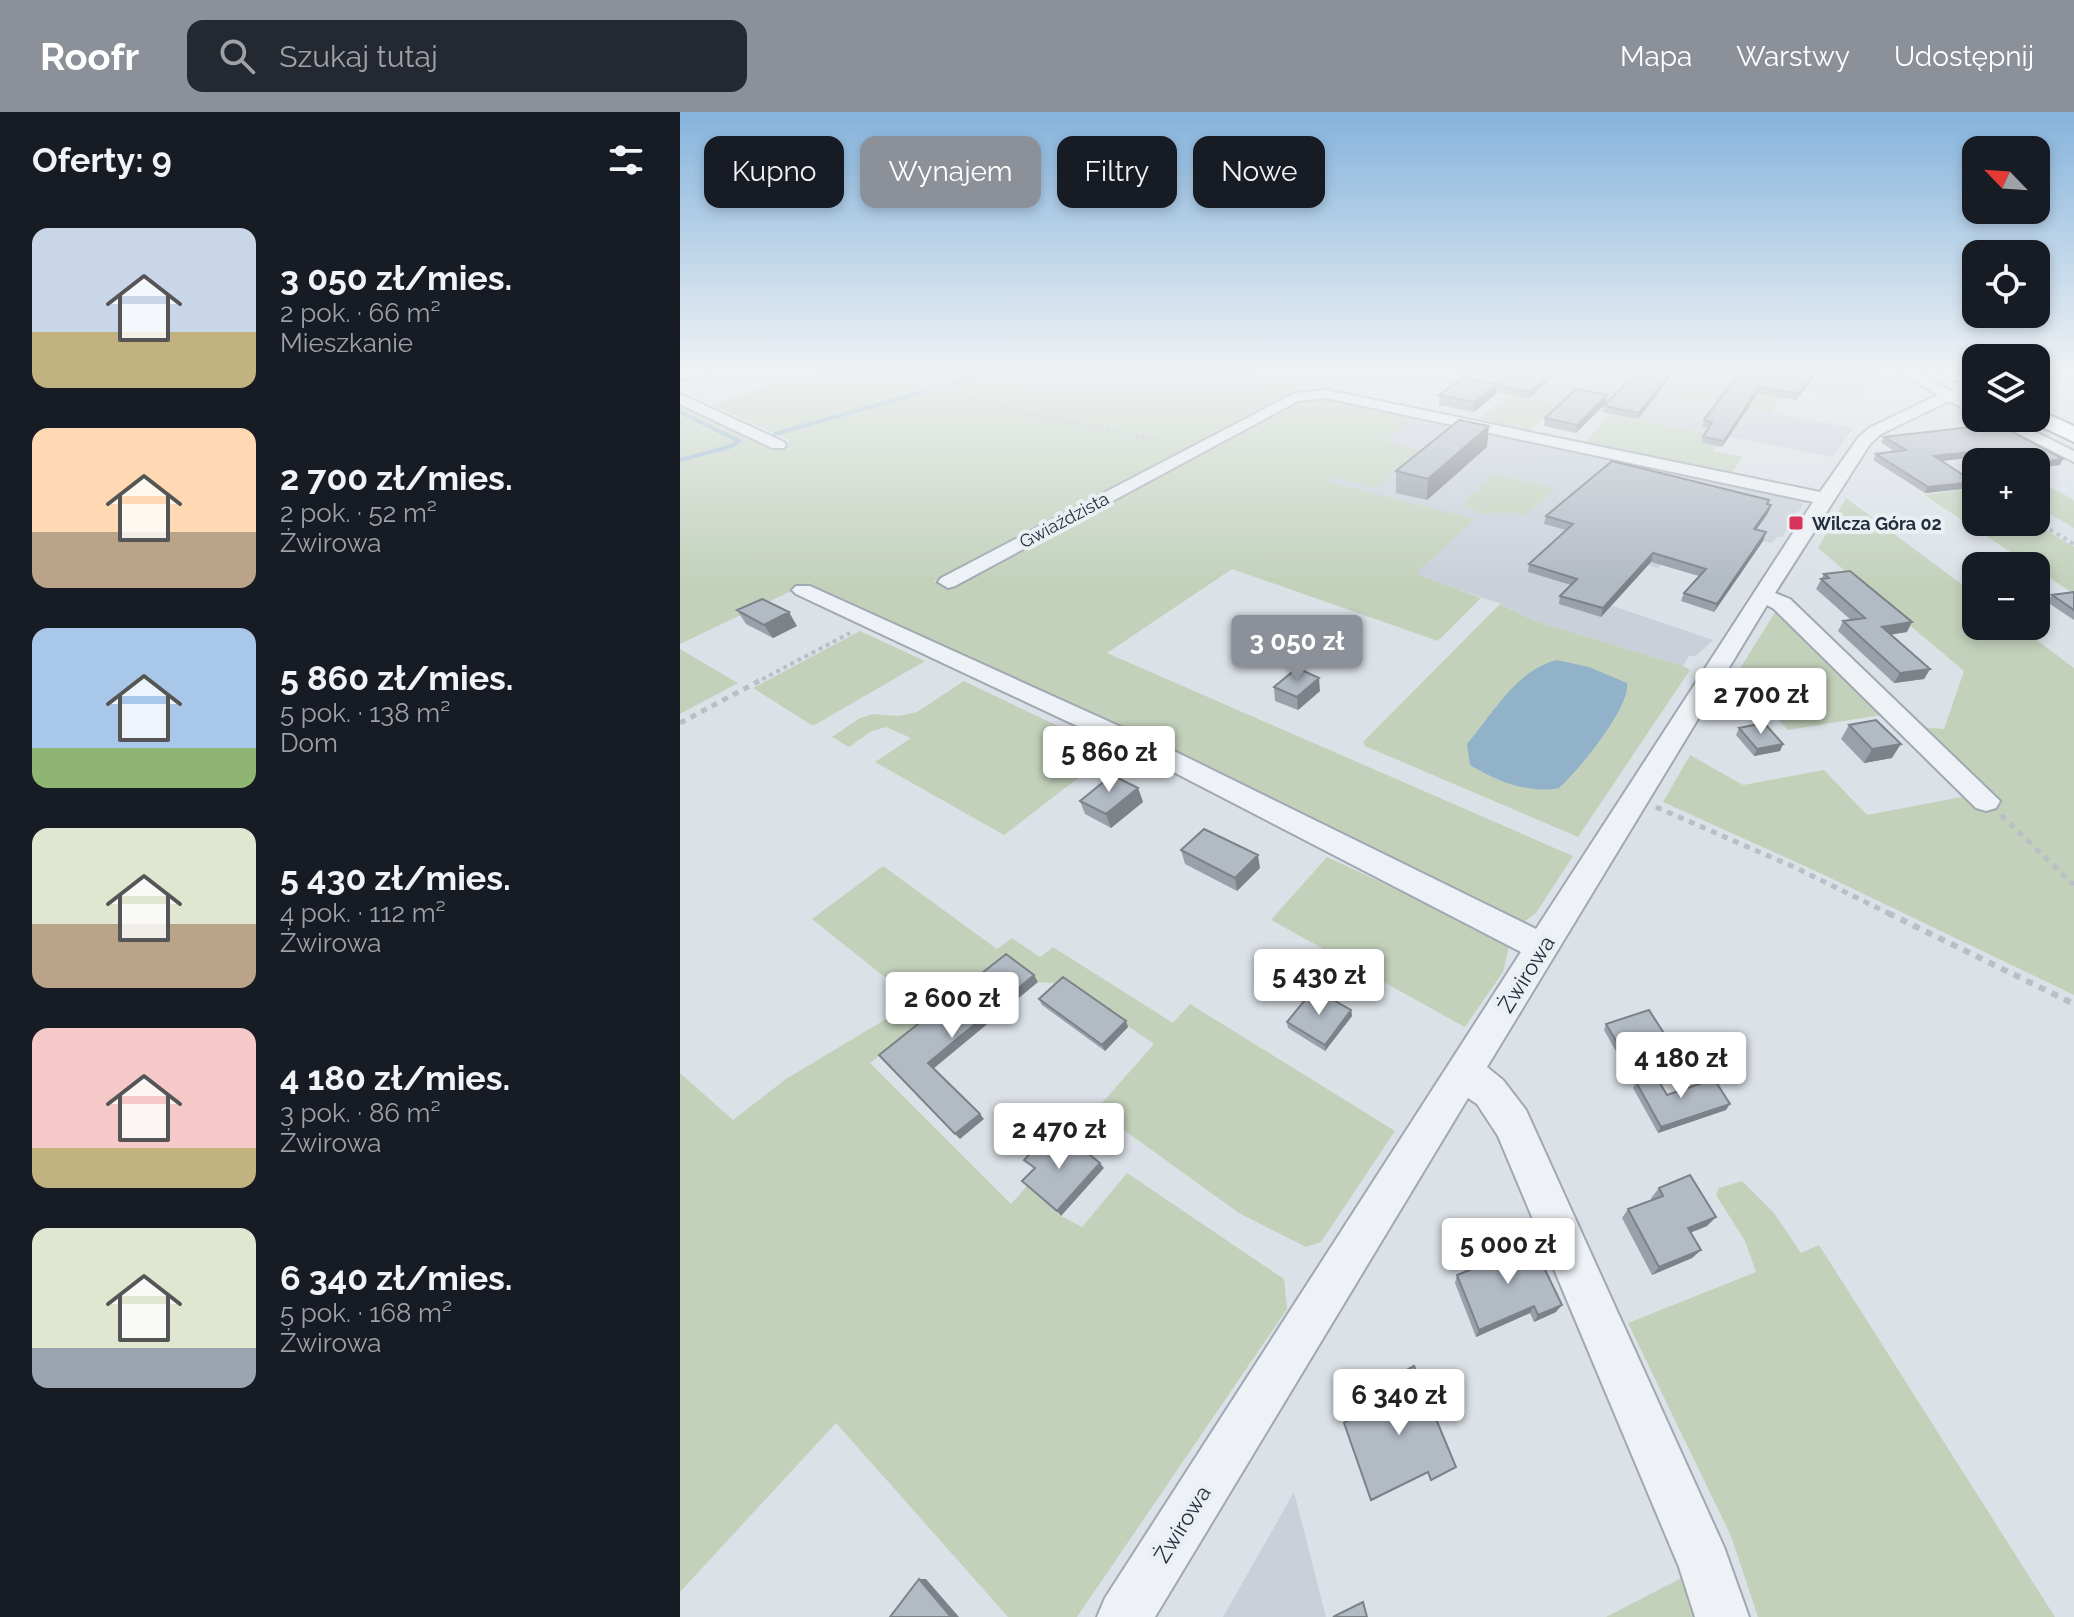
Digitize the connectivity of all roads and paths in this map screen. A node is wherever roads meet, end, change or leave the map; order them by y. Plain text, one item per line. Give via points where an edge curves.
1 (770, 441) edge
2 (1160, 441) edge
3 (1212, 441) edge
4 (1550, 441) edge
5 (1866, 441) edge
6 (2042, 441) edge
7 (778, 445) dead end
8 (1198, 449) junction
9 (2074, 457) edge
10 (1825, 499) junction
11 (2050, 529) edge
12 (2074, 544) edge
13 (948, 582) dead end
14 (803, 590) dead end
15 (1764, 596) junction
16 (872, 621) junction
17 (680, 723) edge
18 (1636, 798) junction
19 (1986, 801) joint
20 (2074, 885) edge
21 (1543, 948) junction
22 (2074, 1004) edge
23 (1464, 1072) junction
24 (1124, 1617) edge
25 (1722, 1617) edge

1 - 7 street
2 - 8 path
3 - 8 street, Gwiaździsta
4 - 10 street, Gwiaździsta
5 - 10 street, Żwirowa
6 - 9 street
8 - 13 street, Gwiaździsta
10 - 15 street, Żwirowa
11 - 12 path
14 - 16 street
15 - 18 street, Żwirowa
15 - 19 street via 1782,604
16 - 17 path
16 - 21 street via 1164,757
18 - 21 street, Żwirowa
18 - 22 path via 1794,867
19 - 20 path
21 - 23 street, Żwirowa
23 - 24 street, Żwirowa
23 - 25 street via 1490,1092 1512,1123 1705,1566

